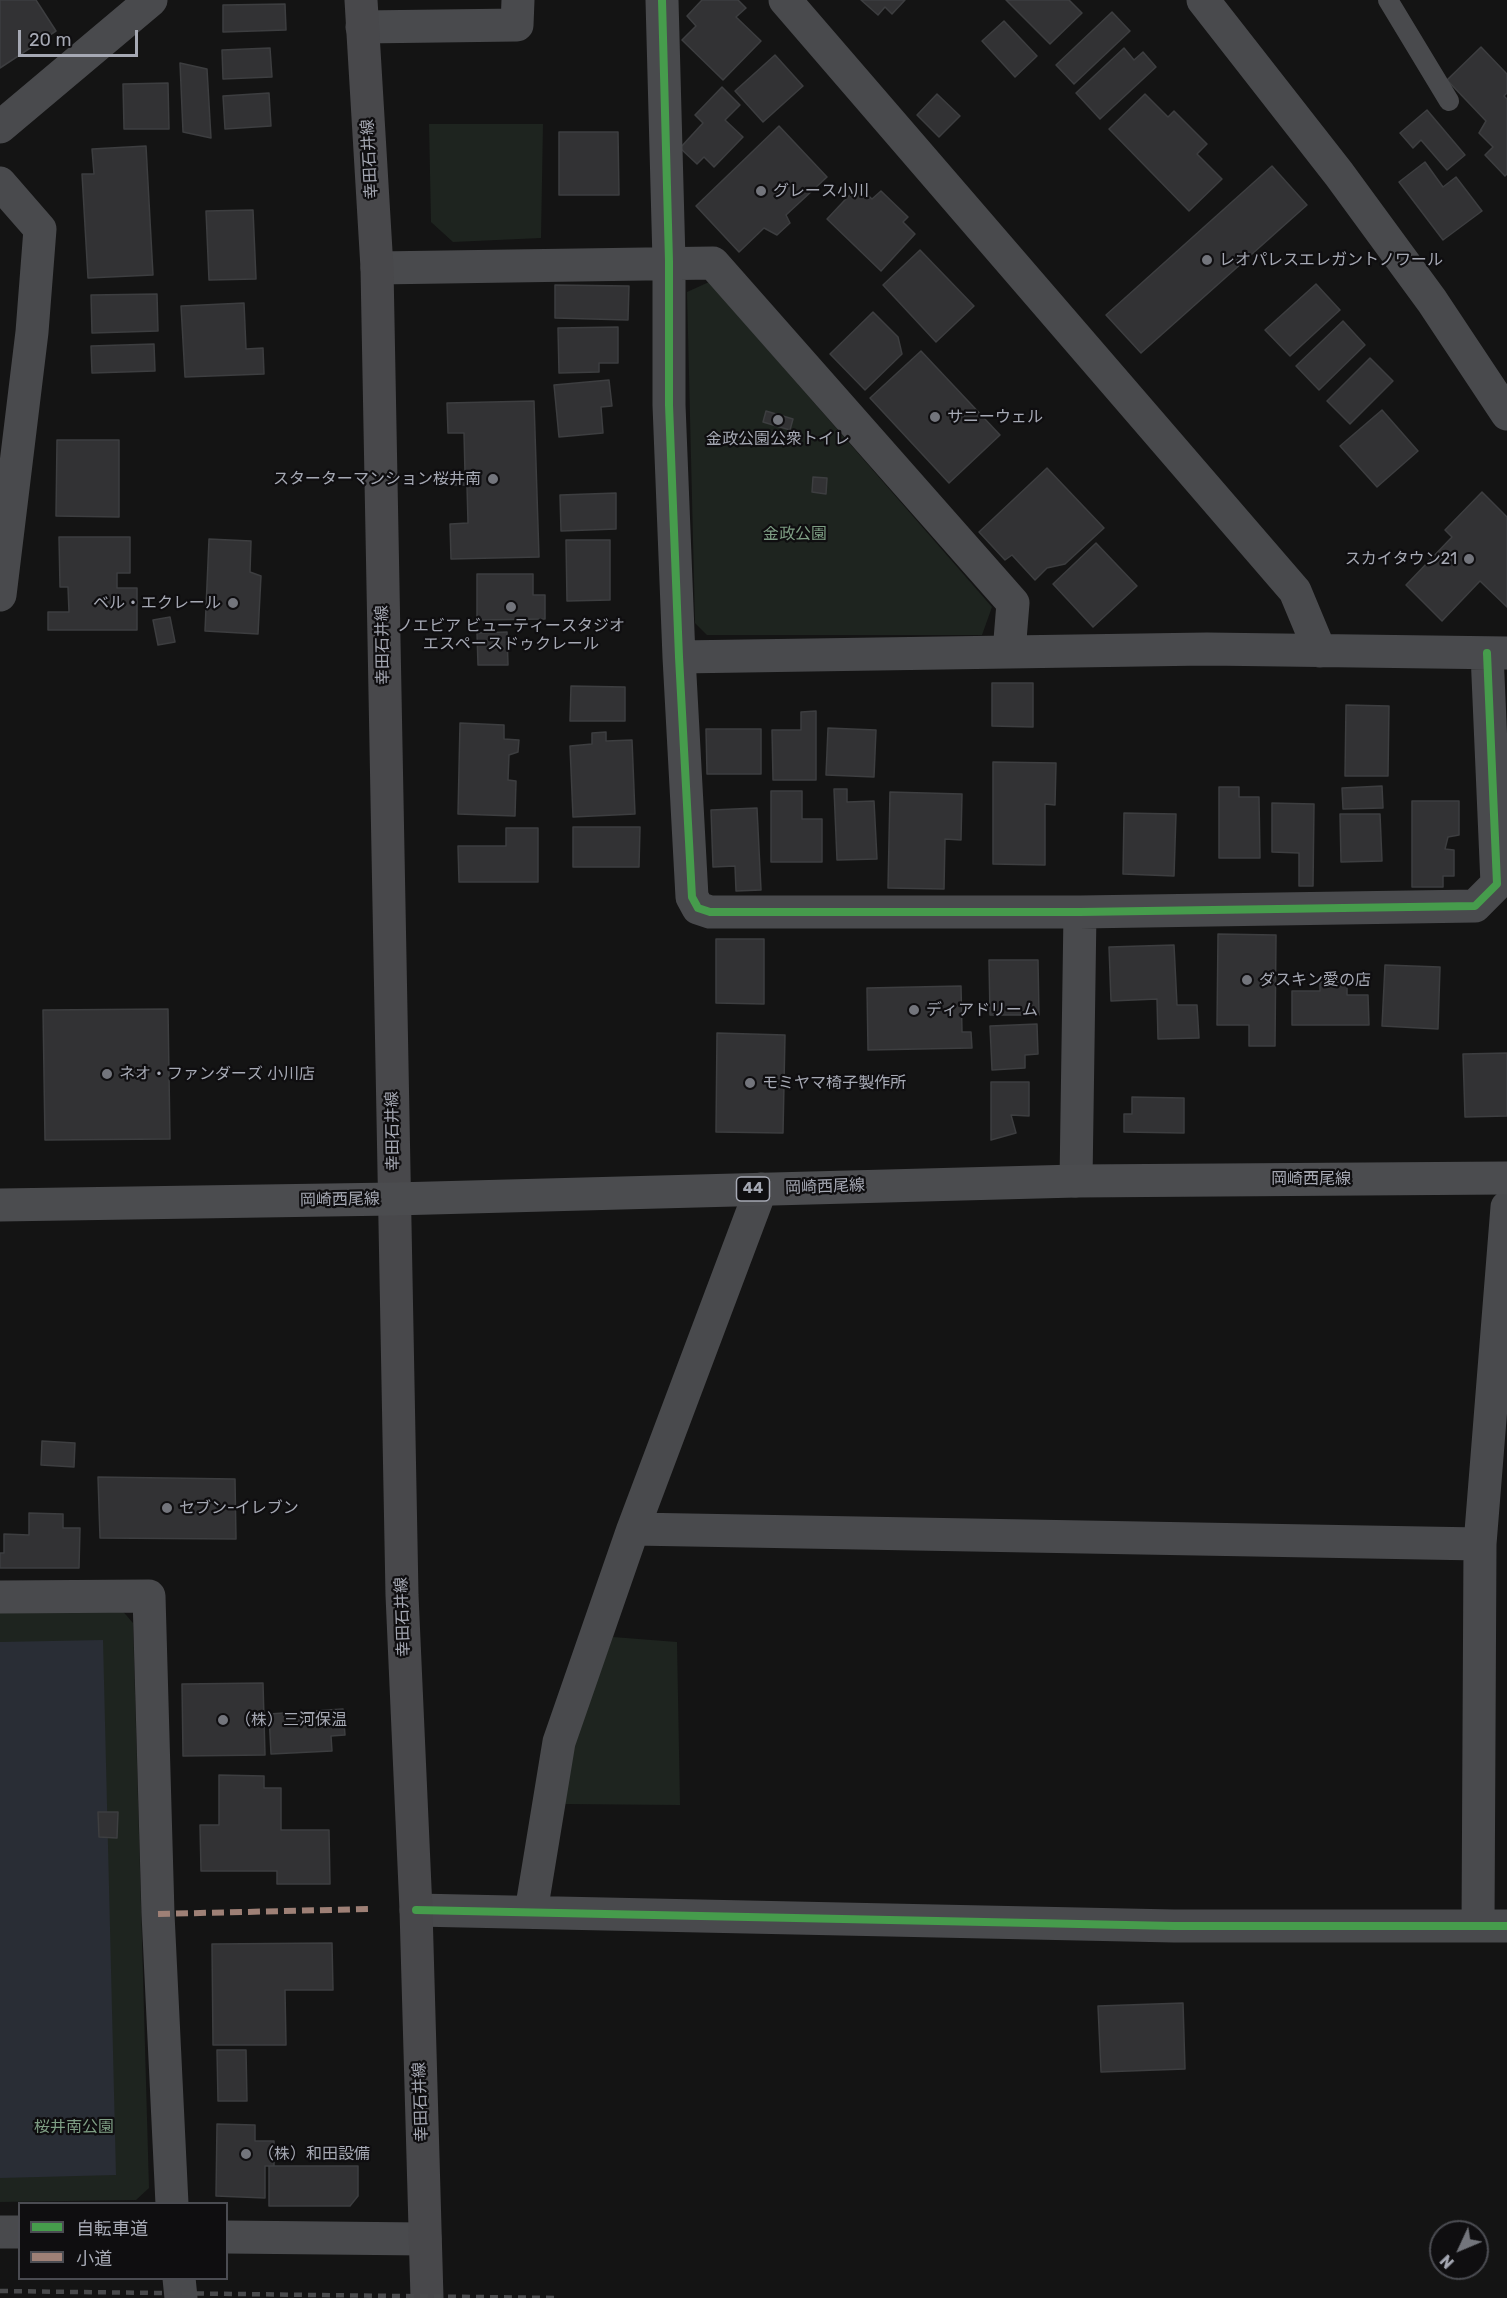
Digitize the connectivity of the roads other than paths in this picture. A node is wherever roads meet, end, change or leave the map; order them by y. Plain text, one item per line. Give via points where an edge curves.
1 (151, 0) edge
2 (518, 0) edge
3 (662, 0) edge
4 (785, 0) edge
5 (1203, 0) edge
6 (1388, 0) edge
7 (362, 13) edge
8 (1449, 101) dead end
9 (0, 127) edge
10 (0, 183) edge
11 (669, 261) junction
12 (376, 268) junction
13 (1507, 414) edge
14 (0, 595) edge
15 (1320, 651) junction
16 (1009, 652) junction
17 (1497, 653) edge
18 (679, 657) junction
19 (1080, 912) junction
20 (1507, 1178) edge
21 (1076, 1180) junction
22 (760, 1189) junction
23 (394, 1199) junction
24 (0, 1205) edge
25 (1507, 1207) edge
26 (633, 1529) junction
27 (1480, 1544) junction
28 (0, 1597) edge
29 (416, 1910) junction
30 (531, 1912) junction
31 (1492, 1926) edge
32 (172, 2202) edge
33 (0, 2232) edge
34 (18, 2232) edge
35 (228, 2237) edge
36 (425, 2240) junction
37 (179, 2280) edge
38 (181, 2298) edge
39 (427, 2298) edge

1 - 9 street
2 - 7 street via 517,25
3 - 11 street
4 - 15 street via 1295,591
5 - 13 street via 1339,174 1432,301
6 - 8 lane
7 - 12 main road, 幸田石井線
10 - 14 street via 40,229 32,332
11 - 12 street
11 - 16 street via 713,263 1013,603
11 - 18 street via 669,405
12 - 23 main road, 幸田石井線
15 - 16 street
15 - 17 street
16 - 18 street
17 - 19 street via 1497,884 1475,906
18 - 19 street via 692,897 698,908 710,912
19 - 21 street
20 - 21 main road, 岡崎西尾線 / 44
21 - 22 main road, 岡崎西尾線 / 44
22 - 23 main road, 岡崎西尾線 / 44
22 - 26 street
23 - 24 main road, 岡崎西尾線 / 44
23 - 29 main road, 幸田石井線 via 402,1595
25 - 27 street
26 - 27 street
26 - 30 street via 559,1742
27 - 31 street
28 - 32 street via 149,1596 158,1914
29 - 30 street
29 - 36 main road, 幸田石井線
30 - 31 street via 1150,1926
33 - 34 street
35 - 36 street
36 - 39 main road, 幸田石井線
37 - 38 street

